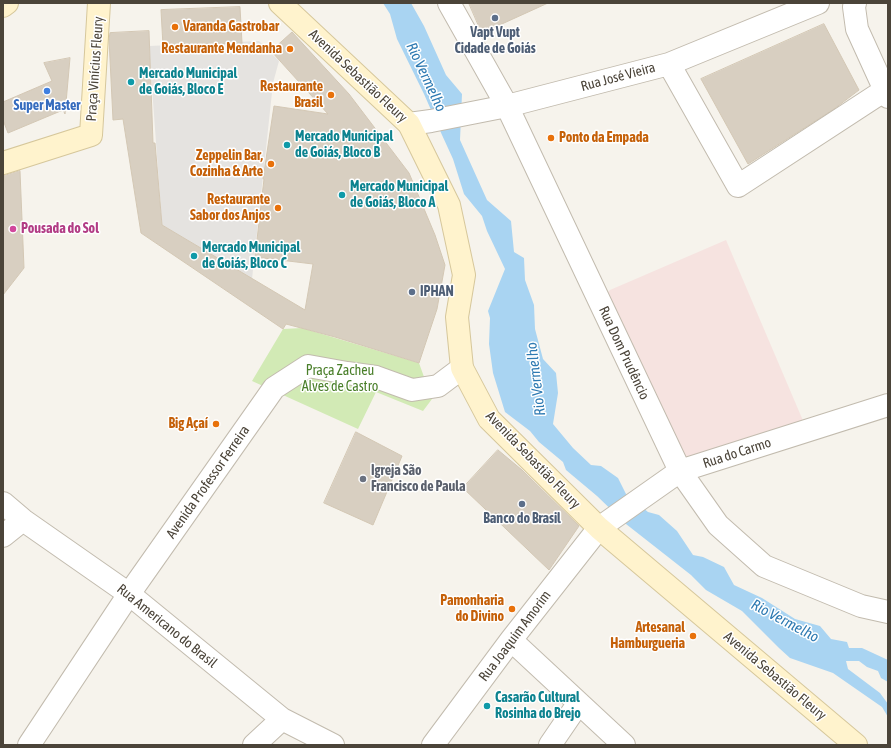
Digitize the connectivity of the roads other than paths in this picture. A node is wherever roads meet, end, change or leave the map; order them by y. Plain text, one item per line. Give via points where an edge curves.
1 (7, 3) edge
2 (99, 3) edge
3 (280, 3) edge
4 (449, 3) edge
5 (818, 3) edge
6 (855, 3) edge
7 (3, 6) edge
8 (669, 64) junction
9 (886, 94) edge
10 (500, 107) junction
11 (410, 124) junction
12 (3, 164) edge
13 (462, 368) junction
14 (888, 405) edge
15 (674, 475) junction
16 (3, 503) edge
17 (23, 520) junction
18 (607, 522) junction
19 (3, 536) edge
20 (129, 594) junction
21 (888, 612) edge
22 (511, 640) junction
23 (578, 704) junction
24 (282, 719) junction
25 (29, 745) edge
26 (254, 745) edge
27 (333, 745) edge
28 (434, 745) edge
29 (550, 745) edge
30 (624, 745) edge
31 (856, 745) edge

1 - 7 street
2 - 12 street, Praça Vinícius Fleury via 91,135
3 - 11 street, Avenida Sebastião Fleury
4 - 10 street, Rua Dom Prudêncio
5 - 8 street, Rua José Vieira
6 - 9 street via 857,29
8 - 9 street via 738,186
8 - 10 street, Rua José Vieira
10 - 11 street, Rua José Vieira
10 - 15 street, Rua Dom Prudêncio
11 - 13 street, Avenida Sebastião Fleury via 449,205 464,275 456,317
13 - 18 street, Avenida Sebastião Fleury via 489,419
13 - 20 street, Avenida Professor Ferreira via 438,386 412,390 376,378 308,366 274,388
14 - 15 street, Rua do Carmo
15 - 18 street, Rua do Carmo
15 - 21 street, Rua Dom Prudêncio via 718,525 764,566 862,606
16 - 17 street, Rua Americano do Brasil
17 - 19 street
17 - 20 street, Rua Americano do Brasil
18 - 22 street, Rua Joaquim Amorim
18 - 31 street, Avenida Sebastião Fleury
20 - 24 street, Rua Americano do Brasil
20 - 25 street, Avenida Professor Ferreira
22 - 23 street
22 - 28 street, Rua Joaquim Amorim
23 - 29 street
23 - 30 street
24 - 26 street
24 - 27 street, Rua Americano do Brasil

